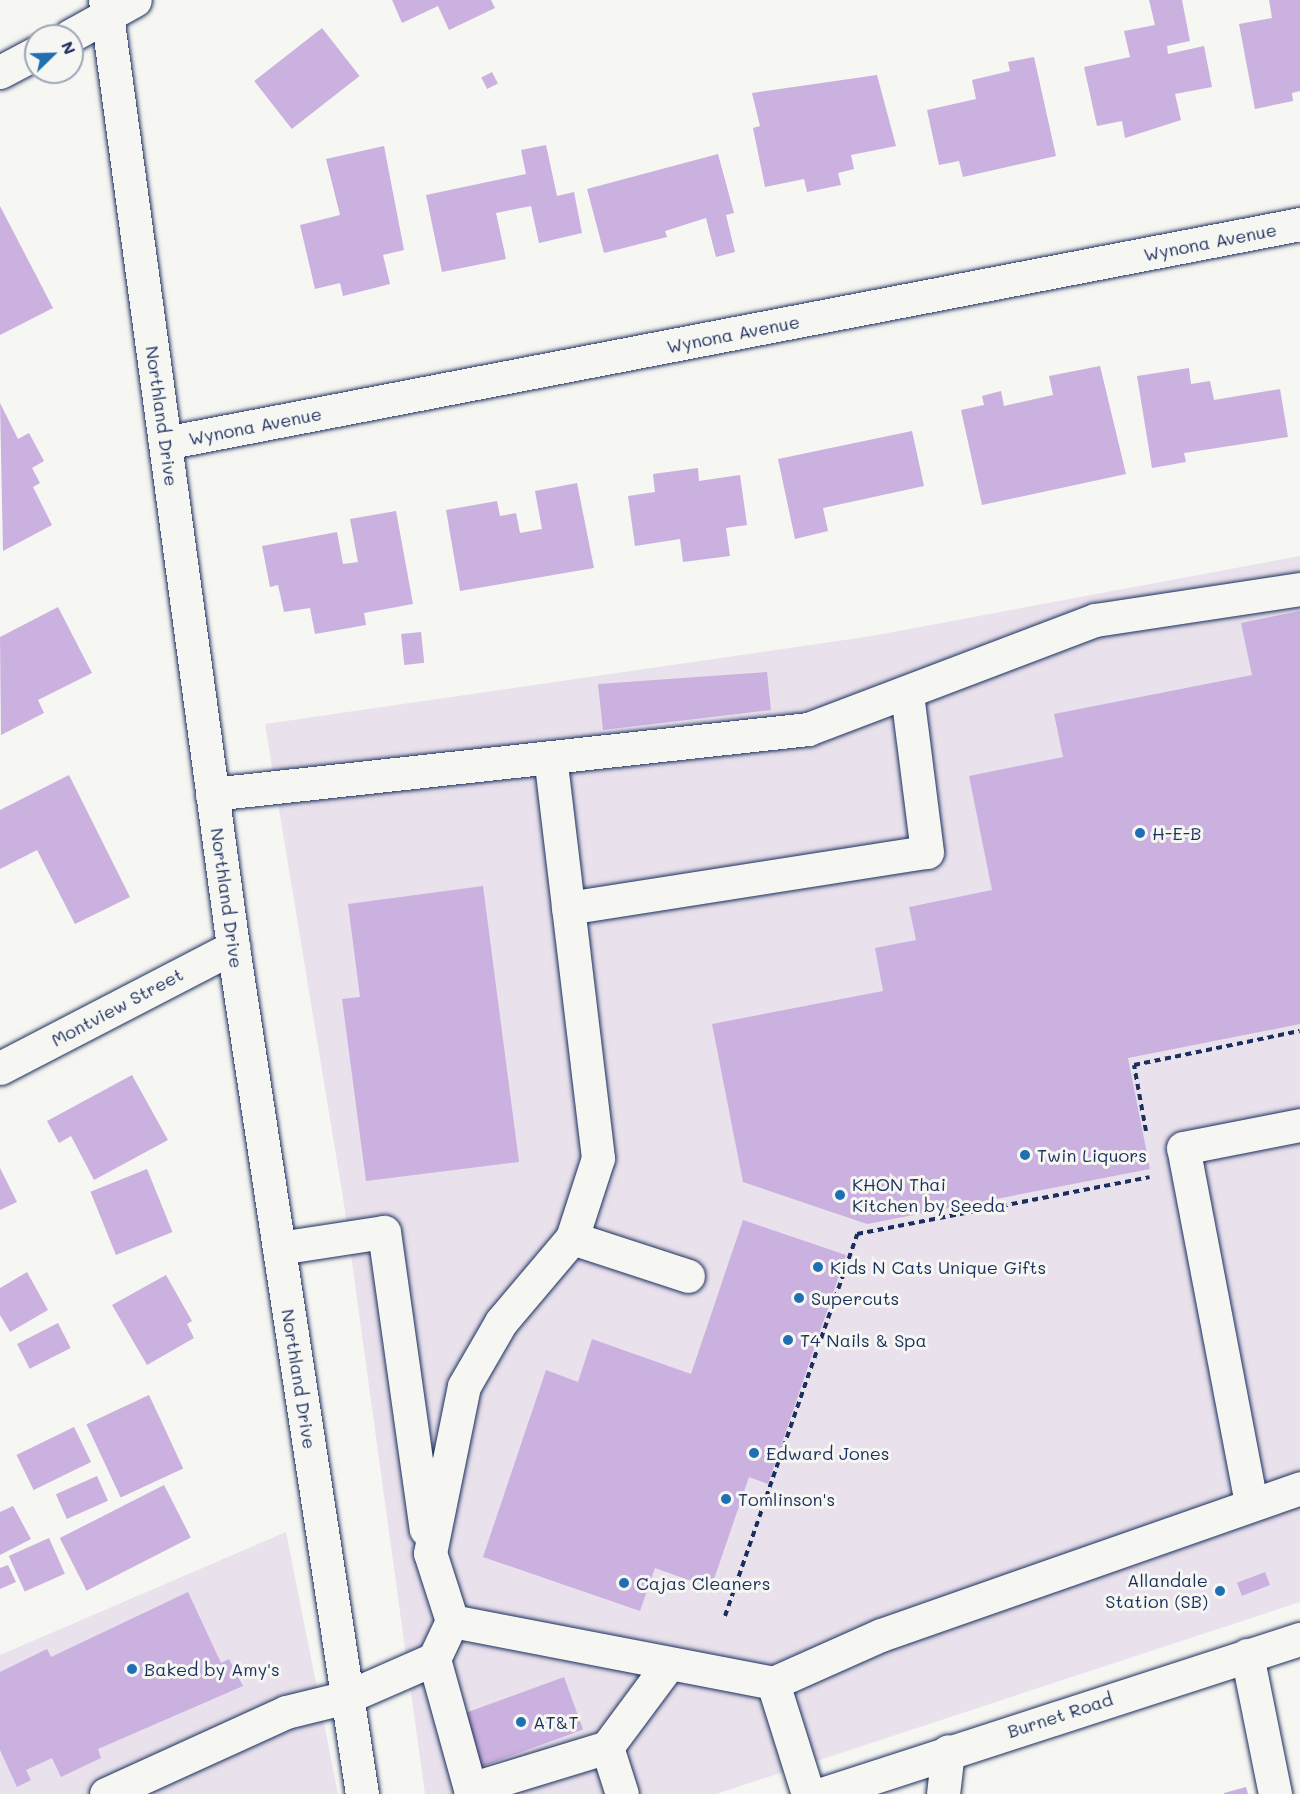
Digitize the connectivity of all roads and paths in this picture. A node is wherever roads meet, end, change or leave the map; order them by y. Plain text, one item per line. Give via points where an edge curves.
1 (135, 0) edge
2 (106, 9) edge
3 (84, 26) edge
4 (24, 59) edge
5 (0, 72) edge
6 (1300, 224) edge
7 (165, 443) junction
8 (1300, 589) edge
9 (907, 693) junction
10 (550, 758) junction
11 (212, 794) junction
12 (568, 908) junction
13 (233, 946) junction
14 (1300, 1031) edge
15 (0, 1068) edge
16 (1300, 1125) edge
17 (1148, 1143) dead end
18 (1152, 1165) dead end
19 (572, 1238) junction
20 (279, 1248) junction
21 (688, 1276) dead end
22 (1300, 1488) edge
23 (1251, 1503) junction
24 (430, 1553) junction
25 (725, 1616) dead end
26 (452, 1621) junction
27 (1300, 1639) edge
28 (1247, 1655) junction
29 (434, 1659) junction
30 (668, 1665) junction
31 (773, 1683) junction
32 (347, 1697) junction
33 (607, 1746) junction
34 (948, 1751) junction
35 (465, 1792) edge
36 (106, 1794) edge
37 (362, 1794) edge
38 (622, 1794) edge
39 (808, 1794) edge
40 (822, 1794) edge
41 (943, 1794) edge
42 (1275, 1794) edge

1 - 2 street
2 - 3 street
2 - 7 street, Northland Drive
4 - 5 street
6 - 7 street, Wynona Avenue
7 - 11 street, Northland Drive
8 - 9 street via 1095,620
9 - 10 street via 808,729
9 - 12 street via 927,852
10 - 11 street
10 - 12 street
11 - 13 street, Northland Drive
12 - 19 street via 598,1158
13 - 15 street, Montview Street
13 - 20 street, Northland Drive
14 - 17 path via 1134,1065
16 - 23 street via 1183,1148
18 - 25 path via 1154,1176 857,1234
19 - 21 street
19 - 24 street via 501,1322 464,1386
20 - 24 street via 384,1232
20 - 32 street, Northland Drive
22 - 23 street
23 - 31 street via 881,1635
24 - 26 street
26 - 29 street
26 - 30 street
27 - 28 street, Burnet Road
28 - 34 street, Burnet Road
28 - 42 street
29 - 32 street
29 - 35 street
30 - 31 street
30 - 33 street
31 - 39 street
32 - 36 street via 286,1712
32 - 37 street, Northland Drive
33 - 35 street
33 - 38 street
34 - 40 street, Burnet Road
34 - 41 street

